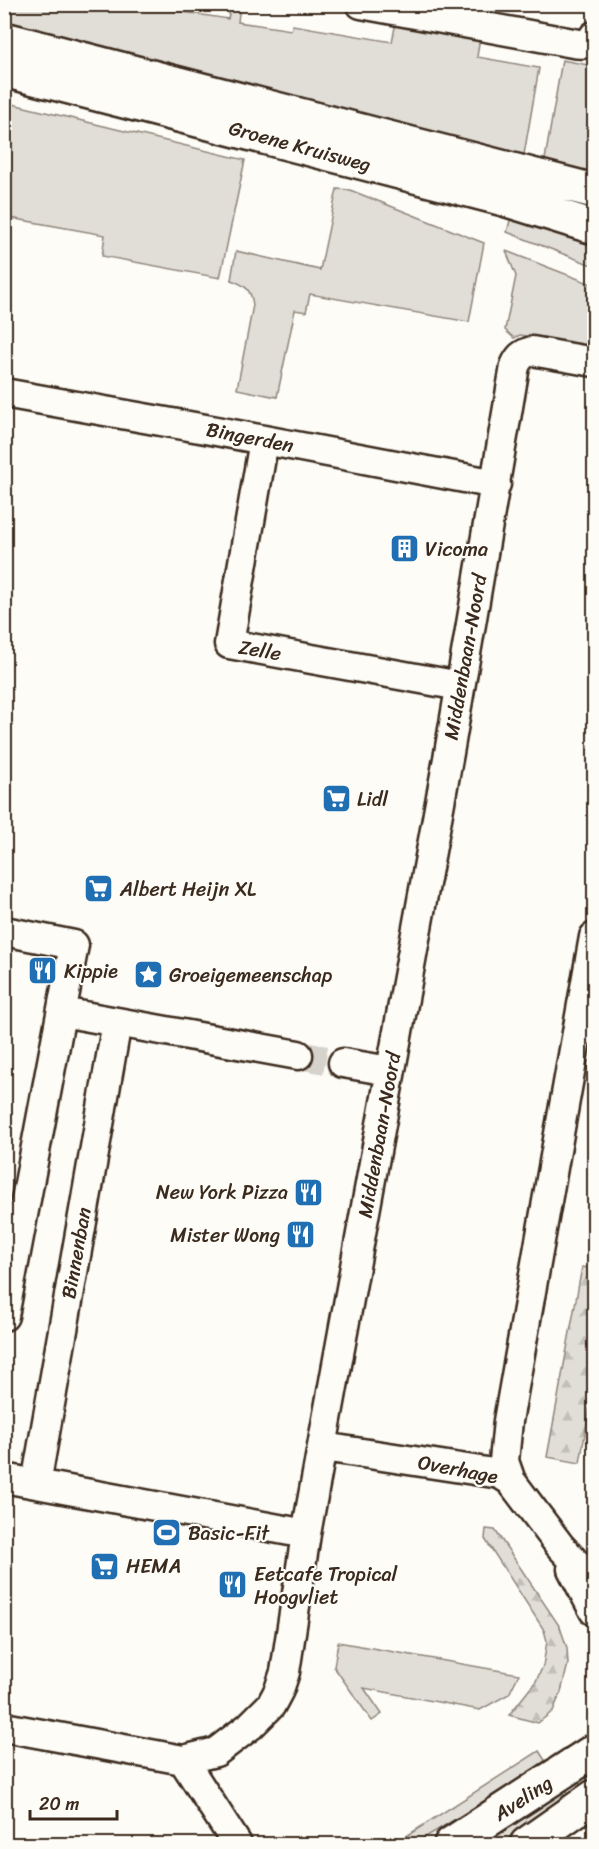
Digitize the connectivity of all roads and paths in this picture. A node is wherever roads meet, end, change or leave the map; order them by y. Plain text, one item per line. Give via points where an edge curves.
1 (361, 4) edge
2 (594, 36) edge
3 (4, 39) edge
4 (4, 70) edge
5 (594, 191) edge
6 (594, 227) edge
7 (594, 362) edge
8 (4, 393) edge
9 (264, 440) junction
10 (496, 484) junction
11 (460, 686) junction
12 (4, 931) edge
13 (594, 937) edge
14 (62, 1012) junction
15 (117, 1022) junction
16 (298, 1055) tunnel mouth
17 (343, 1063) tunnel mouth
18 (390, 1071) junction
19 (4, 1316) edge
20 (323, 1447) junction
21 (4, 1478) edge
22 (511, 1481) junction
23 (36, 1484) junction
24 (306, 1534) junction
25 (560, 1546) junction
26 (594, 1582) edge
27 (594, 1611) edge
28 (4, 1727) edge
29 (594, 1751) edge
30 (183, 1760) junction
31 (594, 1797) edge
32 (237, 1845) edge
33 (452, 1845) edge
34 (527, 1845) edge

1 - 2 street via 573,44 588,43
3 - 5 main road, Groene Kruisweg
4 - 6 main road, Groene Kruisweg via 504,199
7 - 10 street, Middenbaan-Noord via 532,351 518,358
8 - 9 street, Bingerden
9 - 10 street, Bingerden
9 - 11 street, Zelle via 229,644
10 - 11 street, Middenbaan-Noord
11 - 18 street, Middenbaan-Noord
12 - 14 street via 74,945
13 - 22 street via 508,1421 504,1461
14 - 15 street
14 - 19 street
15 - 16 street
15 - 23 street, Binnenban
17 - 18 street
18 - 20 street, Middenbaan-Noord
20 - 22 street, Overhage via 487,1471
20 - 24 street, Middenbaan-Noord
21 - 23 street
22 - 25 street, Overhage
23 - 24 street
24 - 30 street, Middenbaan-Noord via 285,1672 272,1705 216,1752
25 - 26 street, Overhage
25 - 27 street, Overhage
28 - 30 street, Middenbaan-Noord
29 - 33 main road, Aveling
30 - 32 street
31 - 34 main road, Aveling

